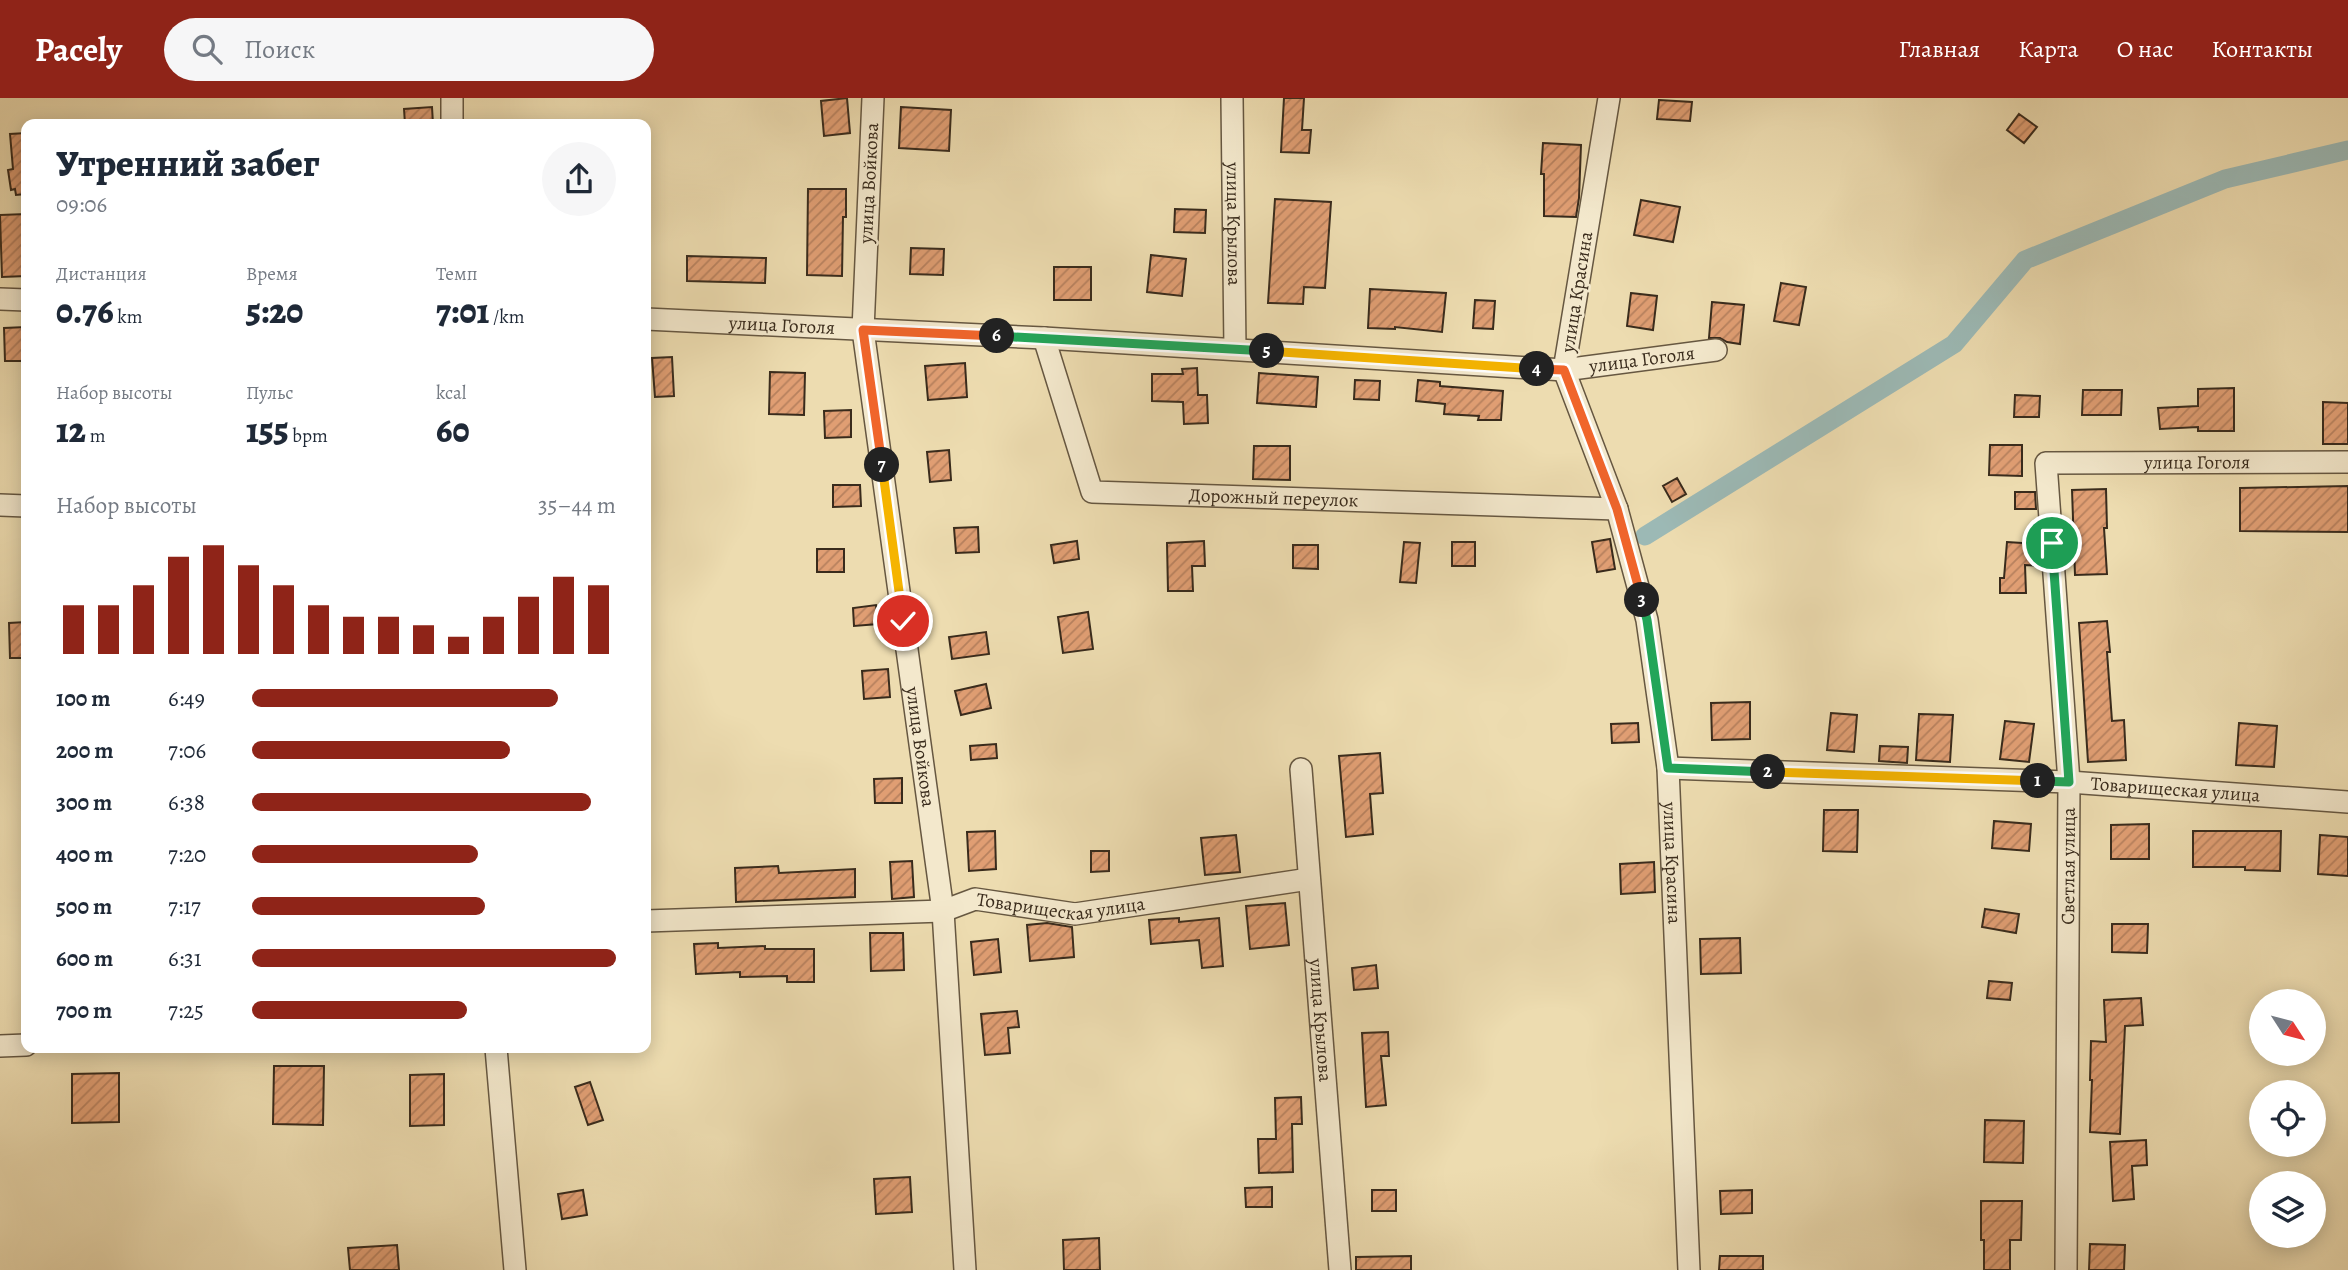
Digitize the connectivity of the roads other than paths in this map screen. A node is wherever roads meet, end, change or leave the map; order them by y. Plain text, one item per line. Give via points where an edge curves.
1 (452, 98) edge
2 (873, 98) edge
3 (1232, 98) edge
4 (1609, 98) edge
5 (452, 119) edge
6 (0, 299) edge
7 (21, 299) edge
8 (651, 318) edge
9 (863, 330) junction
10 (1044, 338) junction
11 (1235, 349) junction
12 (1716, 350) dead end
13 (1564, 370) junction
14 (2348, 462) edge
15 (2046, 463) joint
16 (0, 506) edge
17 (21, 506) edge
18 (1617, 509) junction
19 (1668, 768) junction
20 (1301, 769) dead end
21 (2069, 782) junction
22 (2348, 802) edge
23 (1309, 879) junction
24 (943, 911) junction
25 (651, 921) edge
26 (21, 1045) edge
27 (0, 1046) edge
28 (496, 1053) edge
29 (515, 1270) edge
30 (965, 1270) edge
31 (1340, 1270) edge
32 (1689, 1270) edge
33 (2066, 1270) edge

1 - 5 street
2 - 9 street, улица Войкова
3 - 11 street, улица Крылова
4 - 13 street, улица Красина
6 - 7 street
8 - 9 street, улица Гоголя
9 - 10 street, улица Гоголя
9 - 24 street, улица Войкова
10 - 11 street, улица Гоголя
10 - 18 street, Дорожный переулок via 1092,492
11 - 13 street, улица Гоголя
12 - 13 street, улица Гоголя
13 - 18 street, улица Красина
14 - 15 street, улица Гоголя
15 - 21 street, Светлая улица
16 - 17 street
18 - 19 street, улица Красина via 1647,620
19 - 21 street, Товарищеская улица
19 - 32 street, улица Красина
20 - 23 street, улица Крылова
21 - 22 street, Товарищеская улица
21 - 33 street, Светлая улица
23 - 24 street, Товарищеская улица via 1074,914 975,899
23 - 31 street, улица Крылова
24 - 25 street, Товарищеская улица
24 - 30 street, улица Войкова
26 - 27 street
28 - 29 street

